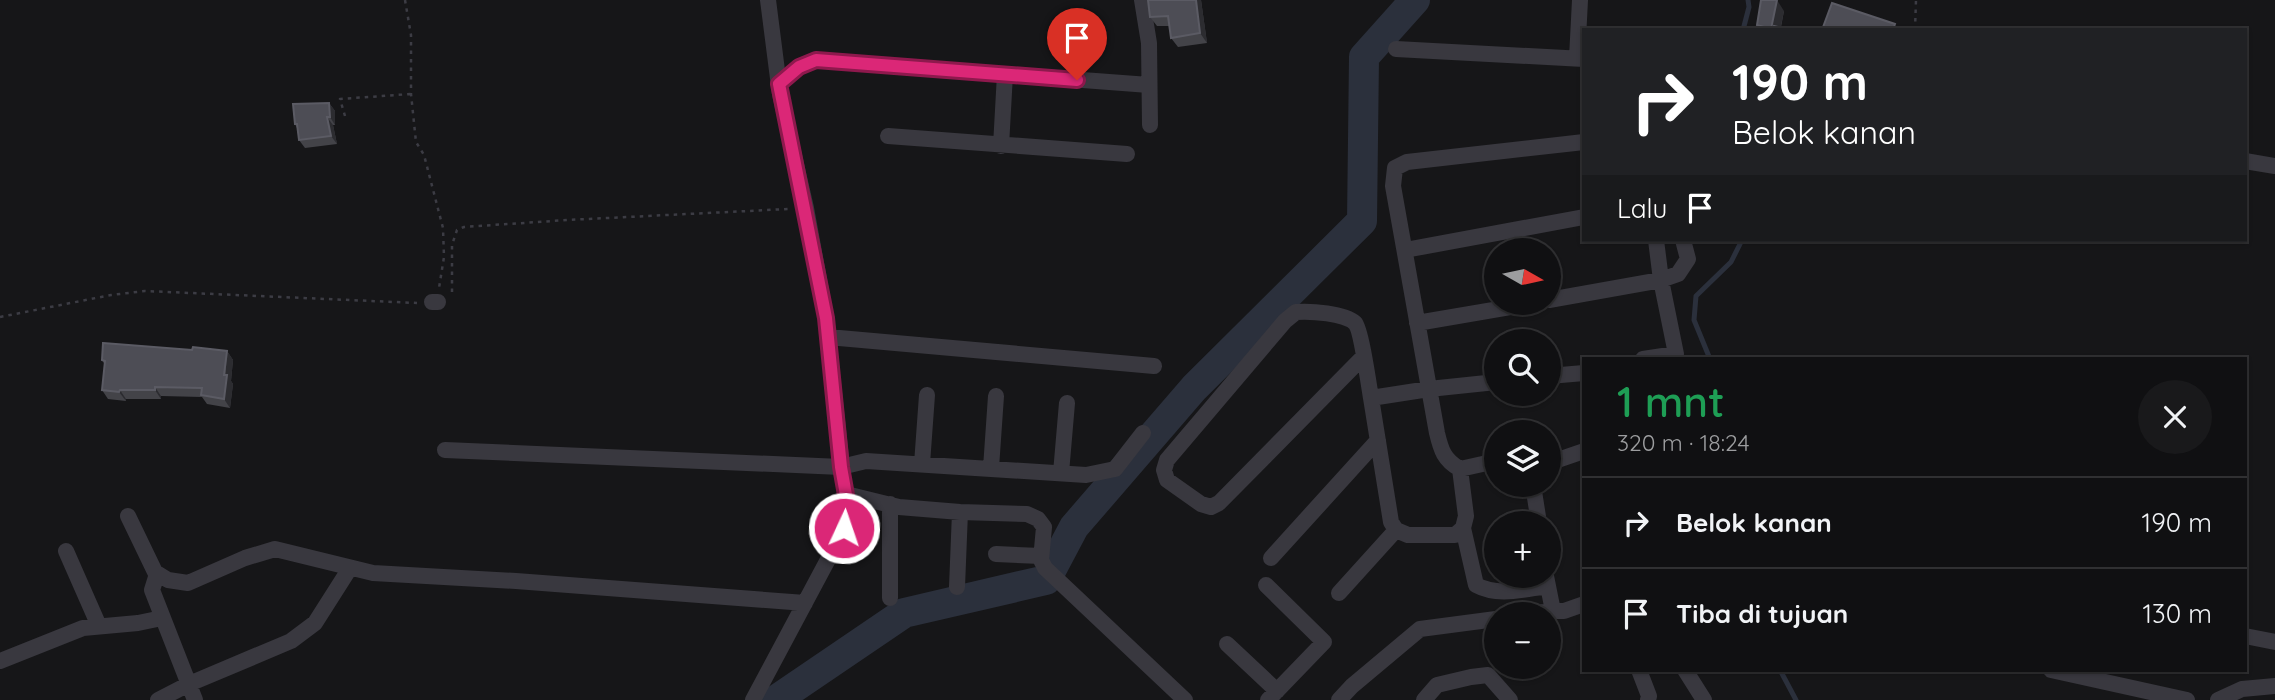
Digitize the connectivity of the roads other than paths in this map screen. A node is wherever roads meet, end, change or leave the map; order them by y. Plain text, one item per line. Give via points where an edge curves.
1 (768, 0) edge
2 (1142, 0) edge
3 (1580, 0) edge
4 (1396, 49) dead end
5 (1580, 59) edge
6 (1005, 75) junction
7 (779, 84) junction
8 (1150, 85) junction
9 (1150, 125) dead end
10 (888, 136) dead end
11 (1582, 142) edge
12 (1001, 146) junction
13 (1128, 154) dead end
14 (2247, 161) edge
15 (2275, 166) edge
16 (1582, 218) edge
17 (1656, 242) edge
18 (1684, 242) edge
19 (1405, 250) junction
20 (1661, 280) junction
21 (1561, 298) edge
22 (1484, 312) edge
23 (1418, 323) junction
24 (828, 337) junction
25 (1364, 356) junction
26 (1676, 356) edge
27 (1154, 366) dead end
28 (1582, 373) edge
29 (1561, 375) edge
30 (1484, 383) edge
31 (1429, 389) junction
32 (928, 395) dead end
33 (996, 396) dead end
34 (1371, 398) junction
35 (1067, 403) dead end
36 (1143, 433) dead end
37 (1378, 440) junction
38 (445, 450) dead end
39 (1582, 452) edge
40 (1561, 459) edge
41 (922, 464) junction
42 (1484, 464) edge
43 (841, 467) junction
44 (991, 468) junction
45 (1460, 469) junction
46 (1061, 473) junction
47 (846, 495) junction
48 (890, 504) junction
49 (960, 512) junction
50 (128, 516) dead end
51 (1463, 528) junction
52 (1396, 530) junction
53 (65, 551) dead end
54 (996, 554) dead end
55 (1041, 556) junction
56 (1271, 558) dead end
57 (350, 568) junction
58 (158, 573) junction
59 (1266, 585) dead end
60 (957, 587) dead end
61 (1520, 588) edge
62 (1339, 593) dead end
63 (890, 598) dead end
64 (805, 603) junction
65 (1582, 605) edge
66 (1561, 611) edge
67 (162, 618) junction
68 (1484, 621) edge
69 (99, 626) junction
70 (2247, 636) edge
71 (2275, 642) edge
72 (1227, 644) dead end
73 (0, 661) edge
74 (1640, 672) edge
75 (1686, 672) edge
76 (2061, 672) edge
77 (189, 684) junction
78 (2275, 686) edge
79 (1272, 695) edge
80 (158, 700) edge
81 (195, 700) edge
82 (754, 700) edge
83 (1185, 700) edge
84 (1339, 700) edge
85 (1424, 700) edge
86 (1510, 700) edge
87 (1648, 700) edge
88 (1704, 700) edge
89 (2187, 700) edge
90 (2218, 700) edge

1 - 7 street
2 - 8 street
3 - 5 street
4 - 5 street
6 - 7 street via 816,60
6 - 8 street
6 - 12 street
7 - 24 street
8 - 9 street
10 - 12 street
11 - 19 street via 1407,162 1395,168 1393,186
12 - 13 street
14 - 15 street
16 - 19 street
17 - 20 street
18 - 20 street via 1688,259 1678,274
19 - 23 street
20 - 21 street
20 - 26 street
22 - 23 street
23 - 31 street
24 - 27 street
24 - 43 street
25 - 25 street via 1219,503 1211,507 1201,504 1167,480 1167,460 1296,312 1326,313 1353,321
25 - 34 street
28 - 29 street
30 - 31 street
31 - 34 street
31 - 45 street via 1443,454
32 - 41 street
33 - 44 street
34 - 37 street
35 - 46 street
36 - 46 street via 1115,469 1086,475
37 - 52 street
37 - 56 street
38 - 43 street
39 - 40 street
41 - 43 street via 866,461
41 - 44 street
42 - 45 street
43 - 47 street
44 - 46 street
45 - 51 street
47 - 48 street
47 - 64 street via 844,528
48 - 49 street
48 - 63 street
49 - 55 street via 1027,514 1038,519 1044,527
49 - 60 street
50 - 58 street
51 - 52 street via 1455,535 1408,535
51 - 61 street via 1476,585 1501,593
52 - 62 street
53 - 69 street
54 - 55 street
55 - 83 street via 1045,568
57 - 58 street via 275,549 188,583
57 - 64 street
57 - 77 street via 314,622 291,641
58 - 67 street via 152,590
59 - 79 street via 1324,642
64 - 82 street
65 - 66 street
67 - 69 street
67 - 77 street
68 - 84 street via 1420,629
69 - 73 street
70 - 71 street
72 - 79 street
74 - 87 street
75 - 88 street
76 - 89 street
77 - 80 street
77 - 81 street
78 - 90 street via 2242,689
85 - 86 street via 1437,685 1488,675

